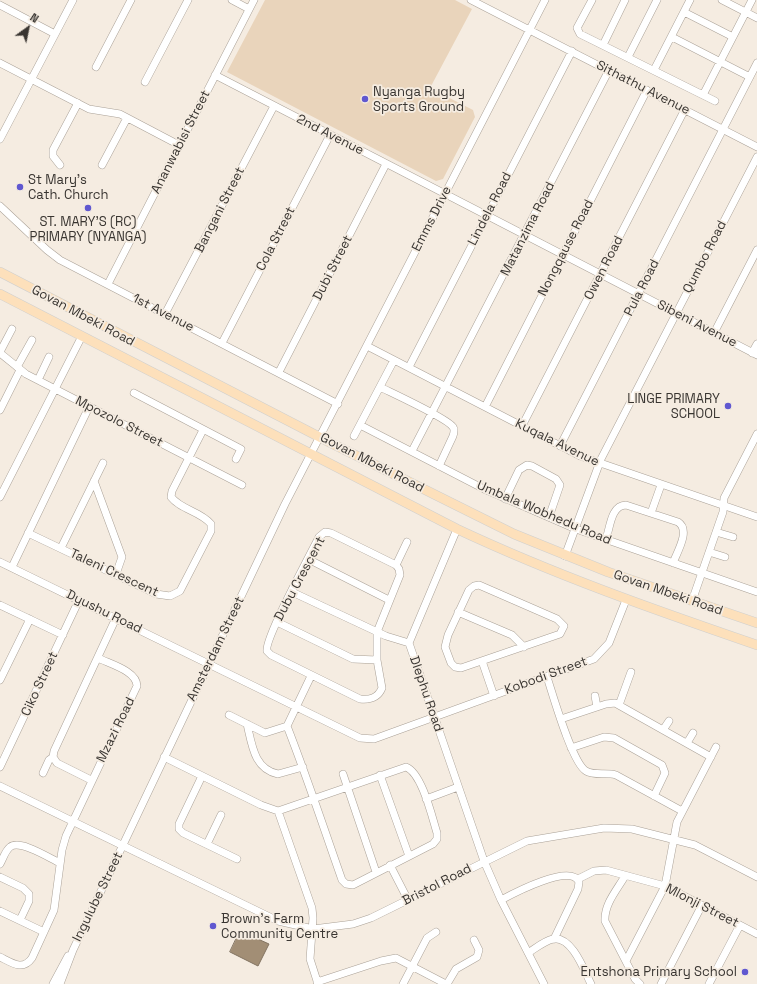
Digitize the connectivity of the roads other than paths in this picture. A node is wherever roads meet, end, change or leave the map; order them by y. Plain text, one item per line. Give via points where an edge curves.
1 (73, 0) edge
2 (131, 0) edge
3 (188, 0) edge
4 (232, 0) edge
5 (254, 0) edge
6 (471, 0) edge
7 (545, 0) edge
8 (592, 0) edge
9 (625, 0) edge
10 (658, 0) edge
11 (690, 0) edge
12 (722, 0) edge
13 (752, 0) edge
14 (0, 5) edge
15 (249, 9) junction
16 (684, 12) junction
17 (746, 12) junction
18 (757, 18) edge
19 (530, 30) junction
20 (55, 34) junction
21 (672, 36) junction
22 (733, 37) junction
23 (603, 45) junction
24 (572, 51) junction
25 (628, 57) junction
26 (720, 62) junction
27 (0, 63) edge
28 (757, 63) edge
29 (96, 67) dead end
30 (609, 70) junction
31 (654, 70) junction
32 (215, 75) junction
33 (750, 77) junction
34 (32, 79) junction
35 (145, 82) dead end
36 (647, 90) junction
37 (703, 95) junction
38 (715, 101) dead end
39 (78, 103) junction
40 (274, 106) junction
41 (685, 110) junction
42 (127, 118) junction
43 (724, 129) junction
44 (1, 133) edge
45 (330, 135) junction
46 (179, 145) junction
47 (757, 147) edge
48 (757, 157) edge
49 (386, 164) junction
50 (60, 165) dead end
51 (102, 165) dead end
52 (445, 195) junction
53 (0, 206) edge
54 (486, 216) junction
55 (524, 236) junction
56 (757, 250) edge
57 (562, 255) junction
58 (0, 272) edge
59 (600, 274) junction
60 (108, 284) junction
61 (0, 294) edge
62 (638, 294) junction
63 (676, 313) junction
64 (166, 314) junction
65 (12, 329) dead end
66 (714, 333) junction
67 (82, 336) junction
68 (32, 340) dead end
69 (222, 343) junction
70 (757, 344) edge
71 (367, 346) junction
72 (0, 352) edge
73 (755, 354) edge
74 (49, 357) dead end
75 (394, 360) junction
76 (408, 367) junction
77 (19, 369) junction
78 (279, 372) junction
79 (38, 380) junction
80 (380, 387) junction
81 (446, 387) junction
82 (54, 389) junction
83 (134, 393) dead end
84 (338, 404) junction
85 (89, 407) junction
86 (485, 407) junction
87 (0, 410) edge
88 (432, 414) junction
89 (360, 425) junction
90 (522, 426) junction
91 (203, 430) junction
92 (757, 434) edge
93 (354, 436) dead end
94 (320, 437) junction
95 (560, 446) junction
96 (412, 451) junction
97 (311, 454) junction
98 (189, 458) junction
99 (236, 459) dead end
100 (103, 463) dead end
101 (600, 464) junction
102 (438, 466) junction
103 (94, 481) junction
104 (242, 485) dead end
105 (661, 485) junction
106 (0, 495) edge
107 (505, 499) junction
108 (723, 506) junction
109 (651, 513) junction
110 (549, 517) junction
111 (757, 517) edge
112 (457, 529) junction
113 (576, 529) junction
114 (716, 532) junction
115 (28, 533) junction
116 (733, 537) dead end
117 (606, 539) junction
118 (407, 542) dead end
119 (61, 548) junction
120 (709, 552) junction
121 (565, 556) junction
122 (725, 557) dead end
123 (308, 560) junction
124 (0, 562) edge
125 (673, 563) junction
126 (396, 565) junction
127 (12, 567) junction
128 (116, 574) junction
129 (702, 574) junction
130 (756, 590) edge
131 (292, 592) junction
132 (79, 600) junction
133 (389, 600) junction
134 (626, 600) junction
135 (692, 601) junction
136 (0, 605) edge
137 (458, 612) junction
138 (116, 618) junction
139 (30, 619) junction
140 (278, 622) junction
141 (757, 623) edge
142 (377, 632) junction
143 (63, 635) junction
144 (409, 643) junction
145 (757, 645) edge
146 (524, 647) junction
147 (98, 658) junction
148 (377, 660) junction
149 (482, 661) junction
150 (208, 663) junction
151 (631, 672) dead end
152 (311, 676) junction
153 (547, 677) junction
154 (0, 680) edge
155 (494, 696) junction
156 (595, 696) dead end
157 (619, 705) junction
158 (296, 706) junction
159 (597, 707) junction
160 (229, 715) dead end
161 (434, 717) junction
162 (561, 719) junction
163 (668, 721) dead end
164 (247, 724) junction
165 (287, 726) junction
166 (663, 730) junction
167 (693, 733) dead end
168 (687, 743) junction
169 (716, 747) dead end
170 (571, 748) junction
171 (53, 757) junction
172 (164, 757) junction
173 (711, 757) junction
174 (0, 767) edge
175 (302, 767) junction
176 (43, 772) dead end
177 (343, 774) dead end
178 (202, 776) junction
179 (380, 776) junction
180 (91, 780) junction
181 (0, 786) edge
182 (458, 787) junction
183 (347, 788) junction
184 (654, 796) junction
185 (313, 798) junction
186 (426, 799) junction
187 (278, 811) junction
188 (682, 811) junction
189 (221, 815) dead end
190 (72, 821) junction
191 (673, 838) junction
192 (207, 844) junction
193 (123, 845) junction
194 (408, 856) junction
195 (237, 859) dead end
196 (484, 861) junction
197 (60, 863) junction
198 (0, 864) edge
199 (390, 865) junction
200 (376, 872) junction
201 (625, 876) junction
202 (0, 877) edge
203 (757, 877) edge
204 (578, 879) junction
205 (665, 886) junction
206 (408, 900) junction
207 (501, 900) junction
208 (702, 905) junction
209 (0, 911) edge
210 (20, 920) junction
211 (740, 925) junction
212 (313, 929) junction
213 (44, 932) junction
214 (436, 932) dead end
215 (757, 934) edge
216 (554, 939) junction
217 (474, 940) dead end
218 (73, 950) junction
219 (528, 953) junction
220 (0, 957) edge
221 (626, 961) junction
222 (412, 966) junction
223 (317, 983) edge
224 (52, 984) edge
225 (60, 984) edge
226 (403, 984) edge
227 (447, 984) edge
228 (544, 984) edge
229 (591, 984) edge
230 (640, 984) edge
231 (662, 984) edge
232 (709, 984) edge

1 - 20 street
2 - 29 street
3 - 35 street
4 - 15 street
5 - 15 street, Ananwabisi Street
6 - 19 street, Sithathu Avenue
7 - 19 street, Emms Drive
8 - 23 street via 577,29 580,34
9 - 23 street
10 - 25 street
11 - 16 street
12 - 17 street
13 - 17 street
14 - 20 street
15 - 32 street, Ananwabisi Street
16 - 21 street
16 - 22 street
17 - 18 street
17 - 22 street
19 - 24 street, Sithathu Avenue
19 - 52 street, Emms Drive
20 - 34 street
21 - 26 street
21 - 31 street
22 - 26 street
23 - 25 street
24 - 30 street, Sithathu Avenue
24 - 54 street, Lindela Road
25 - 31 street
26 - 33 street
26 - 37 street
27 - 34 street
28 - 33 street, Pula Road
30 - 36 street, Sithathu Avenue
30 - 55 street, Matanzima Road
31 - 37 street
32 - 40 street, 2nd Avenue
32 - 46 street, Ananwabisi Street
33 - 43 street, Pula Road
34 - 39 street
34 - 44 street
36 - 41 street, Sithathu Avenue
36 - 57 street, Nongqause Road
37 - 38 street
39 - 42 street via 89,109 113,112
39 - 50 street via 53,150 53,156
40 - 45 street, 2nd Avenue
40 - 64 street, Bangani Street
41 - 43 street, Sithathu Avenue
41 - 59 street, Owen Road
42 - 46 street
42 - 51 street
43 - 47 street, Sithathu Avenue
43 - 62 street, Pula Road
45 - 49 street, 2nd Avenue
45 - 69 street, Cola Street
46 - 60 street, Ananwabisi Street
48 - 63 street, Qumbo Road
49 - 52 street, 2nd Avenue
49 - 78 street, Dubi Street
52 - 54 street, Sibeni Avenue
52 - 71 street, Emms Drive
53 - 60 street, 1st Avenue via 60,260
54 - 55 street, Sibeni Avenue
54 - 76 street, Lindela Road
55 - 57 street, Sibeni Avenue
55 - 81 street, Matanzima Road
56 - 66 street
57 - 59 street, Sibeni Avenue
57 - 86 street, Nongqause Road
58 - 94 main road, Govan Mbeki Road
59 - 62 street, Sibeni Avenue
59 - 90 street, Owen Road
60 - 64 street, 1st Avenue
61 - 67 main road, Govan Mbeki Road
62 - 63 street, Sibeni Avenue
62 - 95 street, Pula Road
63 - 66 street, Sibeni Avenue
63 - 101 street, Qumbo Road
64 - 69 street, 1st Avenue
65 - 72 street
66 - 73 street, Sibeni Avenue
67 - 82 street
67 - 97 main road, Govan Mbeki Road
68 - 77 street
69 - 78 street, 1st Avenue
70 - 73 street
71 - 75 street, Kuqala Avenue
71 - 84 street, Emms Drive
72 - 77 street, Mpozolo Street
74 - 79 street
75 - 76 street, Kuqala Avenue
75 - 80 street
76 - 81 street, Kuqala Avenue
77 - 79 street, Mpozolo Street
77 - 87 street
78 - 84 street, 1st Avenue
79 - 82 street, Mpozolo Street
80 - 88 street
80 - 89 street
81 - 86 street, Kuqala Avenue
81 - 88 street, Matanzima Road
82 - 85 street, Mpozolo Street
82 - 106 street
83 - 91 street
84 - 94 street, Emms Drive
85 - 98 street, Mpozolo Street
85 - 115 street
86 - 90 street, Kuqala Avenue
88 - 96 street, Matanzima Road
88 - 102 street via 450,424 454,431
89 - 93 street
89 - 96 street, Umbala Wobhedu Road
90 - 95 street, Kuqala Avenue
91 - 98 street
91 - 99 street via 241,449
92 - 108 street via 724,498
94 - 97 street, Amsterdam Street
94 - 121 main road, Govan Mbeki Road via 468,513
95 - 101 street, Kuqala Avenue
96 - 102 street, Umbala Wobhedu Road
97 - 112 main road, Govan Mbeki Road
97 - 150 street, Amsterdam Street
98 - 104 street, Mpozolo Street
98 - 128 street, Taleni Crescent via 171,497 175,503 207,519 211,524 211,531 180,591 170,596 156,594
100 - 103 street
101 - 105 street, Kuqala Avenue
101 - 113 street, Qumbo Road
102 - 107 street, Umbala Wobhedu Road
103 - 119 street
103 - 128 street via 122,557
105 - 108 street, Kuqala Avenue
105 - 109 street
107 - 110 street, Umbala Wobhedu Road
107 - 110 street via 519,470 523,466 532,466 556,479 560,485
108 - 111 street, Kuqala Avenue
108 - 114 street
109 - 117 street via 626,505 620,506 615,510
109 - 125 street via 678,522 684,529
110 - 113 street, Umbala Wobhedu Road
112 - 134 main road, Govan Mbeki Road via 529,562
112 - 144 street, Dlephu Road
113 - 117 street, Umbala Wobhedu Road
113 - 121 street, Qumbo Road
114 - 116 street
114 - 120 street
115 - 119 street, Taleni Crescent
115 - 127 street
117 - 125 street, Umbala Wobhedu Road
118 - 126 street, Dubu Crescent
119 - 128 street, Taleni Crescent
120 - 122 street
120 - 129 street
121 - 135 main road, Govan Mbeki Road
123 - 126 street, Dubu Crescent via 322,534 328,532
123 - 131 street, Dubu Crescent
123 - 133 street
124 - 127 street, Dyushu Road
125 - 129 street, Umbala Wobhedu Road
126 - 133 street, Dubu Crescent via 400,575
127 - 132 street, Dyushu Road
129 - 130 street, Umbala Wobhedu Road
129 - 135 street
131 - 140 street, Dubu Crescent
131 - 142 street
132 - 138 street, Dyushu Road
132 - 143 street, Ciko Street
133 - 142 street, Dubu Crescent
134 - 145 main road, Govan Mbeki Road
134 - 153 street, Kobodi Street via 608,643 600,654 579,666
135 - 141 main road, Govan Mbeki Road
136 - 139 street
137 - 146 street via 512,635
137 - 146 street via 469,590 479,585 561,622 564,628 560,634
137 - 149 street via 445,647 451,663 461,668
138 - 147 street
138 - 150 street, Dyushu Road
139 - 143 street
139 - 154 street
140 - 148 street via 353,659
140 - 152 street, Dubu Crescent via 267,644 267,651
142 - 144 street
142 - 148 street, Dubu Crescent
143 - 174 street, Ciko Street
144 - 161 street, Dlephu Road
146 - 149 street
147 - 171 street
147 - 180 street, Mzazi Road via 133,675 137,680 137,686
148 - 152 street, Dubu Crescent via 382,688 372,699 360,699
149 - 155 street
150 - 158 street, Dyushu Road
150 - 172 street, Amsterdam Street
151 - 157 street
152 - 158 street
153 - 155 street, Kobodi Street
153 - 162 street
155 - 161 street, Kobodi Street
156 - 159 street
157 - 159 street via 610,703
157 - 166 street
158 - 161 street, Kobodi Street via 367,739
158 - 165 street
159 - 162 street
160 - 164 street
161 - 182 street, Dlephu Road
162 - 170 street
163 - 166 street
164 - 165 street via 265,733
164 - 175 street via 260,765 278,774
165 - 175 street
166 - 168 street
167 - 168 street
168 - 173 street
169 - 173 street
170 - 184 street via 584,770 616,775
170 - 184 street via 608,737 662,765 665,773
171 - 176 street
171 - 180 street via 57,763
172 - 178 street
172 - 193 street, Amsterdam Street
173 - 188 street
175 - 185 street
177 - 183 street
178 - 187 street
178 - 192 street via 179,829
179 - 183 street
179 - 186 street via 406,767 411,769 416,774
179 - 194 street
180 - 190 street, Mzazi Road
181 - 190 street, Bristol Road
182 - 186 street
182 - 196 street, Dlephu Road
183 - 185 street
183 - 200 street
184 - 188 street
185 - 187 street
185 - 200 street via 342,880 353,885
186 - 194 street via 437,839 433,844
187 - 212 street via 310,900
188 - 191 street
189 - 192 street
190 - 193 street, Bristol Road
190 - 197 street, Mzazi Road via 64,841
191 - 196 street, Bristol Road via 627,828 604,828 534,839
191 - 203 street, Bristol Road via 695,845
191 - 205 street
192 - 195 street
193 - 212 street, Bristol Road via 278,921
193 - 218 street, Ingulube Street
194 - 199 street
196 - 206 street, Bristol Road
196 - 207 street, Dlephu Road
197 - 198 street via 16,844 8,849
197 - 213 street, Mzazi Road via 55,904
199 - 200 street
199 - 206 street
201 - 204 street, Mlonji Street via 599,870
201 - 205 street, Mlonji Street
201 - 221 street via 605,914 608,927
202 - 210 street via 23,888 29,894 29,901
204 - 207 street, Mlonji Street via 571,876 539,881
204 - 216 street via 578,889
205 - 208 street, Mlonji Street
205 - 221 street
206 - 212 street, Bristol Road via 353,924
207 - 219 street, Dlephu Road
208 - 211 street, Mlonji Street
208 - 231 street
209 - 210 street
210 - 213 street
211 - 215 street, Mlonji Street
211 - 232 street
212 - 223 street via 310,959
213 - 220 street, Mzazi Road via 27,964 20,966
214 - 222 street via 427,938
216 - 219 street via 544,942
216 - 229 street via 565,942 573,949
217 - 227 street via 479,950 477,957 456,969
218 - 224 street, Ingulube Street
218 - 225 street, Ingulube Street
219 - 228 street, Dlephu Road
221 - 230 street
222 - 223 street via 401,959 392,958
222 - 226 street
222 - 227 street

